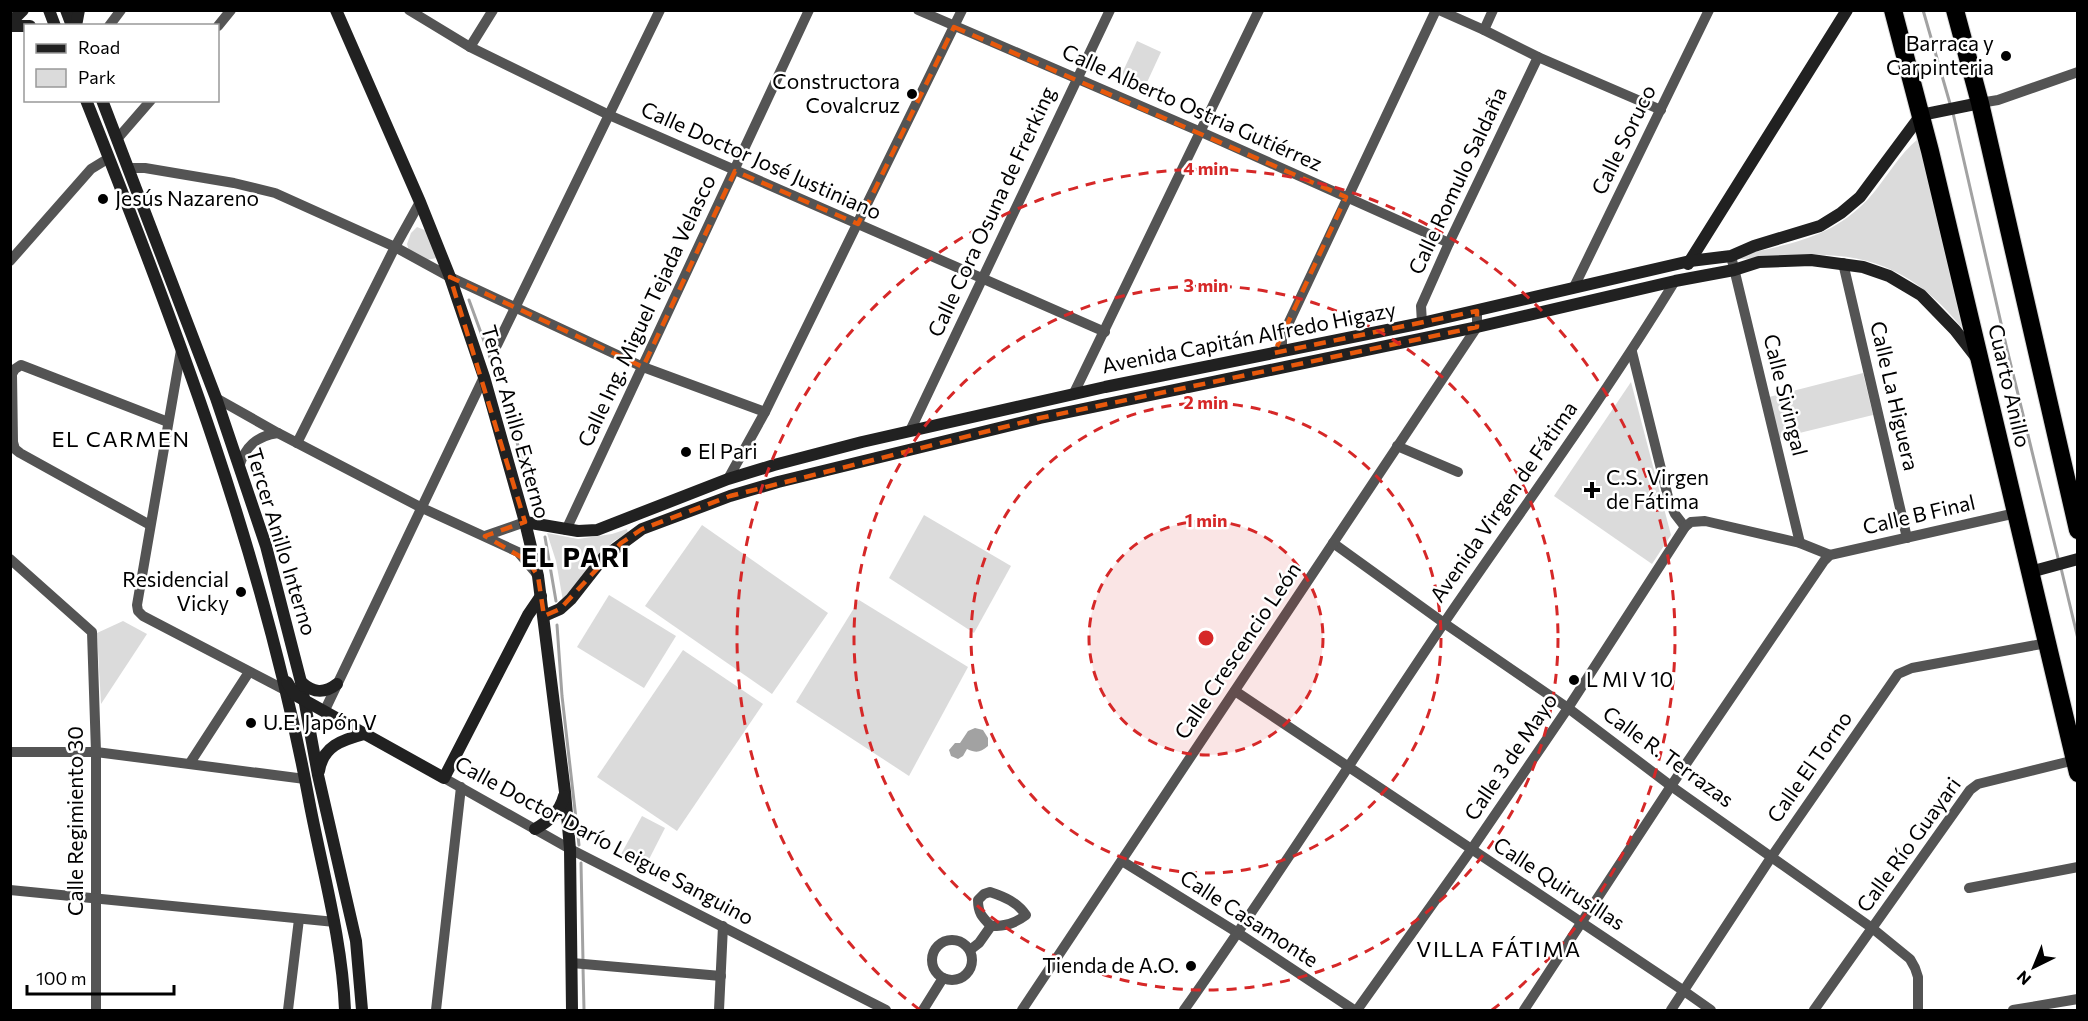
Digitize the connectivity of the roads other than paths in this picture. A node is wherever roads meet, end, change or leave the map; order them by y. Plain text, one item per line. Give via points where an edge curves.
1 (23, 10) edge
2 (49, 10) edge
3 (121, 10) edge
4 (231, 10) edge
5 (336, 10) edge
6 (409, 10) edge
7 (493, 10) edge
8 (660, 10) edge
9 (809, 10) edge
10 (918, 10) edge
11 (962, 10) edge
12 (1110, 10) edge
13 (1259, 10) edge
14 (1437, 10) edge
15 (1493, 10) edge
16 (1847, 10) edge
17 (1893, 10) edge
18 (1955, 10) edge
19 (1708, 11) edge
20 (55, 24) edge
21 (110, 24) edge
22 (10, 25) edge
23 (219, 25) edge
24 (954, 27) junction
25 (1484, 30) junction
26 (470, 47) junction
27 (1538, 57) junction
28 (2078, 72) edge
29 (1077, 78) junction
30 (87, 102) edge
31 (103, 102) edge
32 (149, 102) edge
33 (1972, 105) junction
34 (1661, 110) junction
35 (1928, 113) junction
36 (609, 115) junction
37 (1201, 132) junction
38 (118, 138) junction
39 (109, 158) junction
40 (129, 168) junction
41 (735, 171) junction
42 (1346, 197) junction
43 (420, 202) junction
44 (858, 224) junction
45 (139, 238) junction
46 (1449, 243) junction
47 (395, 248) junction
48 (1731, 256) junction
49 (163, 257) junction
50 (10, 261) edge
51 (1690, 261) junction
52 (1843, 263) junction
53 (1734, 270) junction
54 (450, 278) junction
55 (982, 279) junction
56 (1675, 281) junction
57 (1574, 287) junction
58 (158, 289) junction
59 (515, 308) junction
60 (183, 311) junction
61 (1477, 311) junction
62 (1422, 323) junction
63 (1477, 327) junction
64 (1105, 332) junction
65 (497, 345) dead end
66 (181, 350) junction
67 (1282, 352) junction
68 (1632, 352) junction
69 (1980, 363) junction
70 (643, 367) junction
71 (189, 374) junction
72 (484, 377) junction
73 (176, 378) junction
74 (1105, 387) junction
75 (1074, 393) junction
76 (216, 398) junction
77 (1107, 405) junction
78 (765, 412) junction
79 (168, 422) junction
80 (910, 431) junction
81 (278, 433) junction
82 (297, 443) junction
83 (1397, 446) junction
84 (239, 467) junction
85 (1458, 472) dead end
86 (728, 479) junction
87 (420, 507) junction
88 (2016, 513) junction
89 (525, 522) junction
90 (150, 525) junction
91 (1685, 527) junction
92 (566, 530) junction
93 (2078, 530) edge
94 (485, 536) junction
95 (1908, 538) junction
96 (1333, 543) junction
97 (1800, 543) junction
98 (1830, 555) junction
99 (2072, 560) edge
100 (12, 564) edge
101 (2030, 572) junction
102 (538, 576) junction
103 (541, 596) junction
104 (544, 616) junction
105 (1444, 623) junction
106 (2047, 643) junction
107 (275, 647) junction
108 (249, 672) junction
109 (301, 682) junction
110 (337, 684) junction
111 (285, 690) junction
112 (1235, 691) junction
113 (305, 702) junction
114 (1568, 708) junction
115 (324, 712) junction
116 (364, 734) junction
117 (10, 752) edge
118 (96, 752) junction
119 (190, 763) junction
120 (2076, 766) edge
121 (1349, 767) junction
122 (318, 775) junction
123 (444, 778) junction
124 (305, 779) junction
125 (1671, 786) junction
126 (461, 787) junction
127 (565, 792) junction
128 (308, 794) junction
129 (535, 829) junction
130 (573, 850) junction
131 (1471, 850) junction
132 (1772, 856) junction
133 (1122, 861) junction
134 (2078, 867) edge
135 (1969, 888) dead end
136 (10, 890) edge
137 (95, 897) junction
138 (299, 919) junction
139 (335, 922) junction
140 (1582, 923) junction
141 (723, 926) junction
142 (991, 926) dead end
143 (1872, 928) junction
144 (1238, 933) junction
145 (356, 941) junction
146 (970, 950) junction
147 (576, 963) junction
148 (721, 976) junction
149 (943, 978) junction
150 (1684, 991) junction
151 (2078, 999) edge
152 (96, 1011) edge
153 (288, 1011) edge
154 (345, 1011) edge
155 (362, 1011) edge
156 (436, 1011) edge
157 (572, 1011) edge
158 (719, 1011) edge
159 (886, 1011) edge
160 (923, 1011) edge
161 (1022, 1011) edge
162 (1184, 1011) edge
163 (1356, 1011) edge
164 (1524, 1011) edge
165 (1671, 1011) edge
166 (1711, 1011) edge
167 (1814, 1011) edge
168 (1918, 1011) edge
169 (2013, 1011) edge

1 - 22 street
2 - 20 street
3 - 21 street
4 - 23 street
5 - 43 street, Tercer Anillo Externo
6 - 26 street, Calle Doctor José Justiniano
7 - 26 street
8 - 36 street
9 - 41 street, Calle Ing. Miguel Tejada Velasco
10 - 24 street, Calle Alberto Ostria Gutiérrez
11 - 24 street
12 - 29 street, Calle Cora Osuna de Frerking
13 - 37 street
14 - 25 street
14 - 42 street
15 - 25 street
16 - 51 street, Avenida Virgen de Fátima
17 - 35 highway, Cuarto Anillo
18 - 33 highway, Cuarto Anillo
19 - 34 street, Calle Soruco
24 - 29 street, Calle Alberto Ostria Gutiérrez
24 - 44 street
25 - 27 street
26 - 36 street, Calle Doctor José Justiniano
27 - 34 street
27 - 46 street, Calle Romulo Saldaña
28 - 33 street
29 - 37 street, Calle Alberto Ostria Gutiérrez
29 - 55 street, Calle Cora Osuna de Frerking
30 - 39 street, Tercer Anillo Interno
31 - 38 street, Tercer Anillo Interno
32 - 38 street
33 - 35 street
33 - 93 highway, Cuarto Anillo
34 - 57 street, Calle Soruco
35 - 48 street, Avenida Capitán Alfredo Higazy via 1860,197 1841,213 1820,226
35 - 69 highway, Cuarto Anillo
36 - 41 street, Calle Doctor José Justiniano
36 - 59 street
37 - 42 street, Calle Alberto Ostria Gutiérrez
37 - 64 street
38 - 40 street, Tercer Anillo Interno
39 - 45 street, Tercer Anillo Interno
39 - 50 street via 91,169
40 - 47 street via 223,181 275,193
40 - 49 street, Tercer Anillo Interno
41 - 44 street, Calle Doctor José Justiniano
41 - 70 street, Calle Ing. Miguel Tejada Velasco
42 - 46 street, Calle Alberto Ostria Gutiérrez
42 - 67 street via 1282,337
43 - 47 street
43 - 54 street, Tercer Anillo Externo
44 - 55 street, Calle Doctor José Justiniano
44 - 78 street
45 - 49 street via 153,259
45 - 58 street, Tercer Anillo Interno
46 - 62 street, Calle Romulo Saldaña via 1421,306
47 - 54 street
47 - 82 street
48 - 51 street, Avenida Capitán Alfredo Higazy
48 - 53 street, Calle Sivingal
49 - 60 street, Tercer Anillo Interno
51 - 56 street, Avenida Virgen de Fátima
51 - 57 street, Avenida Capitán Alfredo Higazy
52 - 53 street, Avenida Capitán Alfredo Higazy via 1765,261
52 - 69 street, Avenida Capitán Alfredo Higazy via 1889,276 1920,295 1955,330
52 - 95 street, Calle La Higuera
53 - 56 street, Avenida Capitán Alfredo Higazy
53 - 97 street, Calle Sivingal
54 - 59 street
54 - 72 street, Tercer Anillo Externo
55 - 64 street, Calle Doctor José Justiniano
55 - 80 street, Calle Cora Osuna de Frerking
56 - 63 street, Avenida Capitán Alfredo Higazy
56 - 68 street, Avenida Virgen de Fátima
57 - 61 street, Avenida Capitán Alfredo Higazy
58 - 60 street via 168,289
58 - 66 street, Tercer Anillo Interno
59 - 65 street
59 - 70 street
60 - 76 street, Tercer Anillo Interno
61 - 62 street, Avenida Capitán Alfredo Higazy
61 - 63 street
62 - 67 street, Avenida Capitán Alfredo Higazy
63 - 77 street, Avenida Capitán Alfredo Higazy
63 - 83 street, Calle Crescencio León
64 - 75 street
66 - 71 street, Tercer Anillo Interno
66 - 73 street
67 - 74 street, Avenida Capitán Alfredo Higazy
68 - 91 street via 1669,501
68 - 105 street, Avenida Virgen de Fátima
69 - 88 highway, Cuarto Anillo
70 - 78 street
70 - 92 street, Calle Ing. Miguel Tejada Velasco
71 - 73 street via 182,373
71 - 107 street, Tercer Anillo Interno via 248,549
72 - 87 street
72 - 89 street, Tercer Anillo Externo
73 - 79 street
74 - 75 street, Avenida Capitán Alfredo Higazy
74 - 77 street
75 - 80 street, Avenida Capitán Alfredo Higazy
76 - 81 street
76 - 84 street, Tercer Anillo Interno
77 - 104 street, Avenida Capitán Alfredo Higazy via 870,459 730,496 642,529 604,556 560,609
78 - 86 street
79 - 90 street
79 - 90 street via 21,365 12,374 15,449
80 - 86 street, Avenida Capitán Alfredo Higazy
81 - 82 street
81 - 84 street via 256,439 242,456
82 - 87 street
83 - 85 street
83 - 96 street, Calle Crescencio León
84 - 109 street, Tercer Anillo Interno via 266,546
86 - 92 street, Avenida Capitán Alfredo Higazy via 597,530
87 - 94 street
87 - 110 street
88 - 95 street, Calle B Final
88 - 101 highway, Cuarto Anillo
89 - 92 street, Avenida Capitán Alfredo Higazy
89 - 94 street
89 - 102 street, Tercer Anillo Externo
90 - 108 street via 138,611
91 - 97 street via 1691,522 1705,521
91 - 114 street, Calle 3 de Mayo
94 - 102 street via 518,552
95 - 98 street, Calle B Final
96 - 105 street, Calle R. Terrazas
96 - 112 street, Calle Crescencio León
97 - 98 street
98 - 125 street
99 - 101 street
100 - 118 street, Calle Regimiento 30 via 92,632
101 - 106 highway, Cuarto Anillo
102 - 103 street, Tercer Anillo Externo
103 - 104 street, Tercer Anillo Externo
103 - 123 street
104 - 127 street, Tercer Anillo Externo
105 - 114 street, Calle R. Terrazas
105 - 121 street, Avenida Virgen de Fátima
106 - 120 highway, Cuarto Anillo
106 - 132 street, Calle El Torno via 1912,668 1898,675
107 - 111 street, Tercer Anillo Interno
107 - 113 street via 291,691
108 - 111 street
108 - 119 street
109 - 110 street via 323,691
109 - 113 street, Tercer Anillo Interno
110 - 115 street
111 - 124 street, Tercer Anillo Interno
112 - 121 street, Calle Quirusillas
112 - 133 street, Calle Crescencio León
113 - 115 street, Calle Doctor Darío Leigue Sanguino
113 - 122 street, Tercer Anillo Interno
113 - 128 street via 300,717
114 - 125 street, Calle R. Terrazas
114 - 131 street, Calle 3 de Mayo
115 - 116 street, Calle Doctor Darío Leigue Sanguino
116 - 122 street via 335,743 320,763
116 - 123 street, Calle Doctor Darío Leigue Sanguino
117 - 118 street
118 - 119 street
118 - 137 street, Calle Regimiento 30
119 - 124 street
120 - 143 street, Calle Río Guayari via 1974,786
121 - 131 street, Calle Quirusillas
121 - 144 street, Avenida Virgen de Fátima
122 - 145 street, Tercer Anillo Interno
123 - 126 street, Calle Doctor Darío Leigue Sanguino
124 - 128 street, Tercer Anillo Interno
125 - 132 street, Calle R. Terrazas
125 - 140 street
126 - 129 street, Calle Doctor Darío Leigue Sanguino
126 - 156 street
127 - 129 street via 552,818
127 - 130 street, Tercer Anillo Externo
128 - 139 street, Tercer Anillo Interno
129 - 130 street, Calle Doctor Darío Leigue Sanguino
130 - 141 street, Calle Doctor Darío Leigue Sanguino
130 - 147 street, Tercer Anillo Externo
131 - 140 street, Calle Quirusillas
131 - 163 street, Calle 3 de Mayo
132 - 143 street, Calle R. Terrazas
132 - 150 street, Calle El Torno
133 - 144 street, Calle Casamonte
133 - 161 street, Calle Crescencio León
134 - 135 street
136 - 137 street
137 - 138 street
137 - 152 street, Calle Regimiento 30
138 - 139 street
138 - 153 street
139 - 145 street via 350,930
139 - 154 street, Tercer Anillo Interno
140 - 150 street, Calle Quirusillas
140 - 164 street
141 - 148 street
141 - 159 street, Calle Doctor Darío Leigue Sanguino
142 - 146 street
143 - 167 street, Calle Río Guayari
143 - 168 street, Calle R. Terrazas via 1910,959 1915,968
144 - 162 street, Avenida Virgen de Fátima
144 - 163 street, Calle Casamonte
145 - 155 street, Tercer Anillo Interno
146 - 149 street via 972,963 967,974 956,980
146 - 149 street via 960,941 940,944 932,962
147 - 148 street
147 - 157 street, Tercer Anillo Externo
148 - 158 street
149 - 160 street
150 - 165 street, Calle El Torno
150 - 166 street, Calle Quirusillas
151 - 169 street

